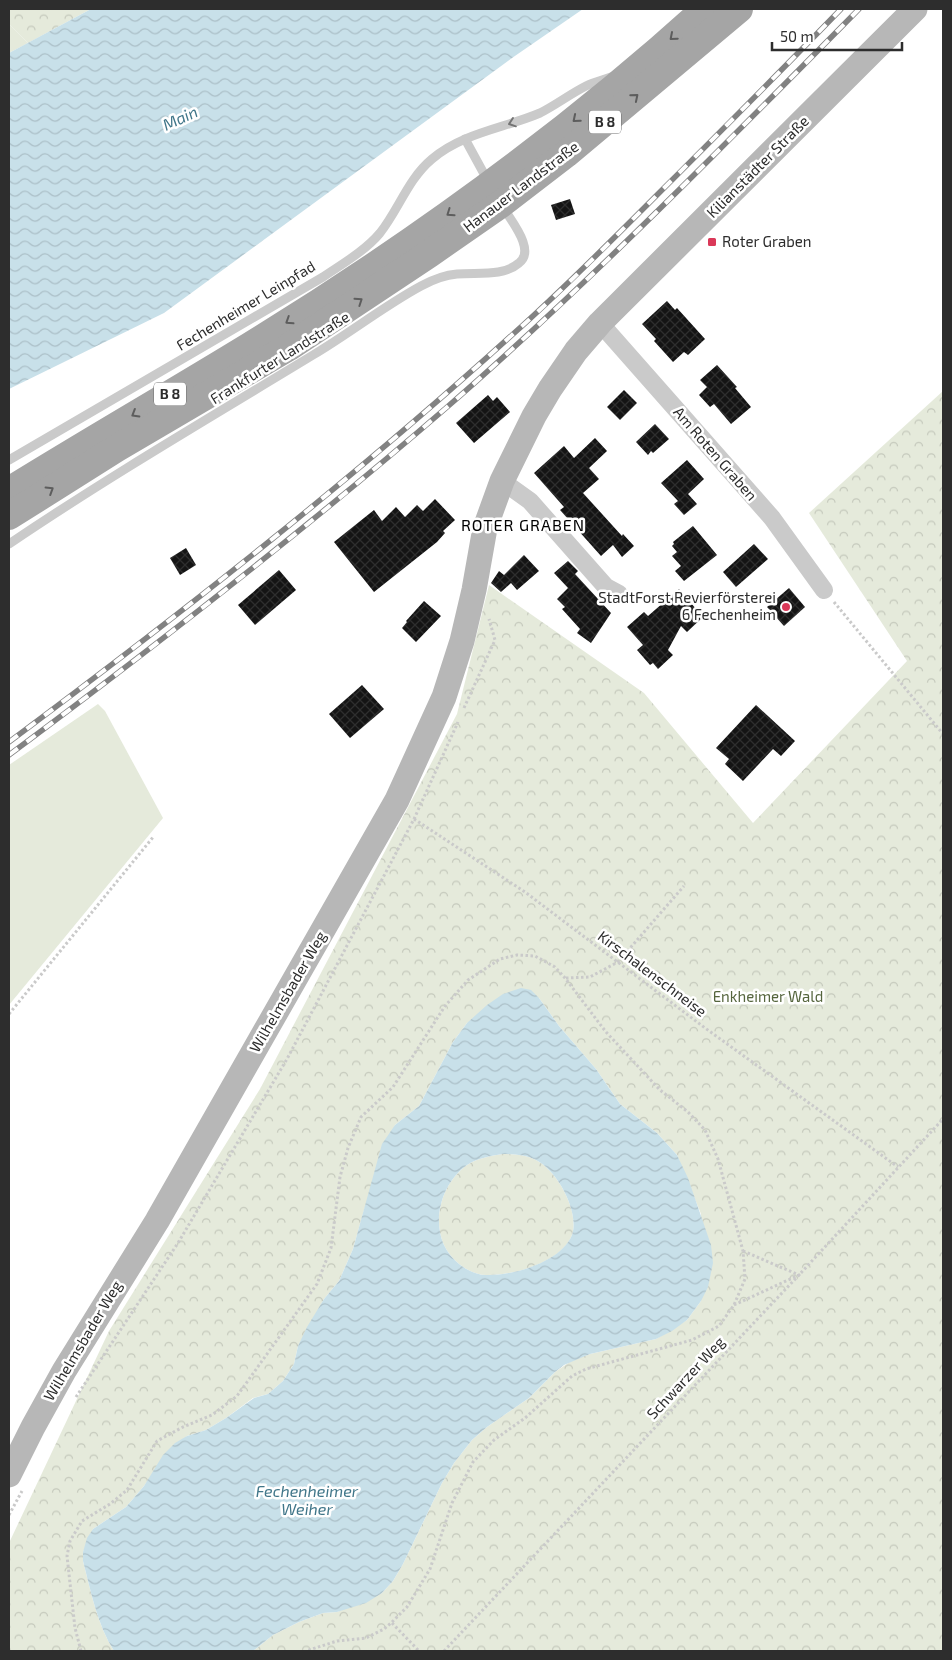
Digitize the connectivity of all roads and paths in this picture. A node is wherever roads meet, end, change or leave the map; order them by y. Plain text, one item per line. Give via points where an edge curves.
1 (705, 9) edge
2 (739, 9) edge
3 (915, 9) edge
4 (640, 65) junction
5 (465, 139) junction
6 (496, 194) junction
7 (600, 323) junction
8 (9, 460) edge
9 (502, 481) junction
10 (9, 491) edge
11 (9, 516) edge
12 (9, 544) edge
13 (824, 590) joint
14 (619, 594) dead end
15 (943, 734) edge
16 (154, 836) dead end
17 (684, 886) dead end
18 (618, 962) junction
19 (565, 978) junction
20 (9, 1014) edge
21 (943, 1119) edge
22 (898, 1167) junction
23 (743, 1251) junction
24 (799, 1275) junction
25 (734, 1305) junction
26 (74, 1400) dead end
27 (15, 1483) edge
28 (9, 1515) edge
29 (391, 1623) junction
30 (81, 1651) edge
31 (306, 1651) edge
32 (419, 1651) edge
33 (444, 1651) edge

1 -> 4 main road, Hanauer Landstraße / B 8
6 -> 2 main road, Hanauer Landstraße / B 8 via 580,143
3 - 7 street, Kilianstädter Straße
4 -> 5 lane, Fechenheimer Leinpfad via 586,86 541,112
4 -> 6 main road, Hanauer Landstraße / B 8 via 551,139
5 - 6 lane, Frankfurter Landstraße
5 - 8 lane, Fechenheimer Leinpfad via 442,151 422,168 379,234 323,277
6 -> 10 main road, B 8
11 -> 6 main road, Hanauer Landstraße / B 8 via 289,347 429,254
6 - 12 lane, Frankfurter Landstraße via 524,243 526,252 519,264 500,272 448,275 422,285 315,354 141,458
7 - 9 street, Wilhelmsbader Weg via 550,389
7 - 13 street, Am Roten Graben via 772,518
9 - 14 street via 530,501 606,587
9 - 27 street, Wilhelmsbader Weg via 485,528 462,641 444,697 397,800 157,1221 64,1370 33,1426
13 - 15 path
16 - 20 path
17 - 18 path
18 - 19 path via 590,977
18 - 22 path, Kirschalenschneise
18 - 26 path, Kirschalenschneise via 525,892 414,819 282,1067 178,1243
19 - 23 path via 606,1032 660,1090 705,1130 718,1159
19 - 30 path via 555,967 535,956 517,955 500,959 468,980 445,1006 394,1087 362,1117 340,1177 331,1248 317,1284 237,1396 212,1415 157,1441 127,1490 82,1521 70,1541 66,1556
21 - 22 path, Schwarzer Weg
22 - 24 path, Schwarzer Weg
23 - 24 path
23 - 25 path via 745,1279
24 - 25 path
24 - 33 path, Schwarzer Weg
25 - 29 path via 719,1326 692,1340 586,1369 572,1376 525,1418 494,1440 473,1462 452,1503 430,1569 407,1607
27 - 28 path
29 - 31 path via 366,1638 337,1641
29 - 32 path

